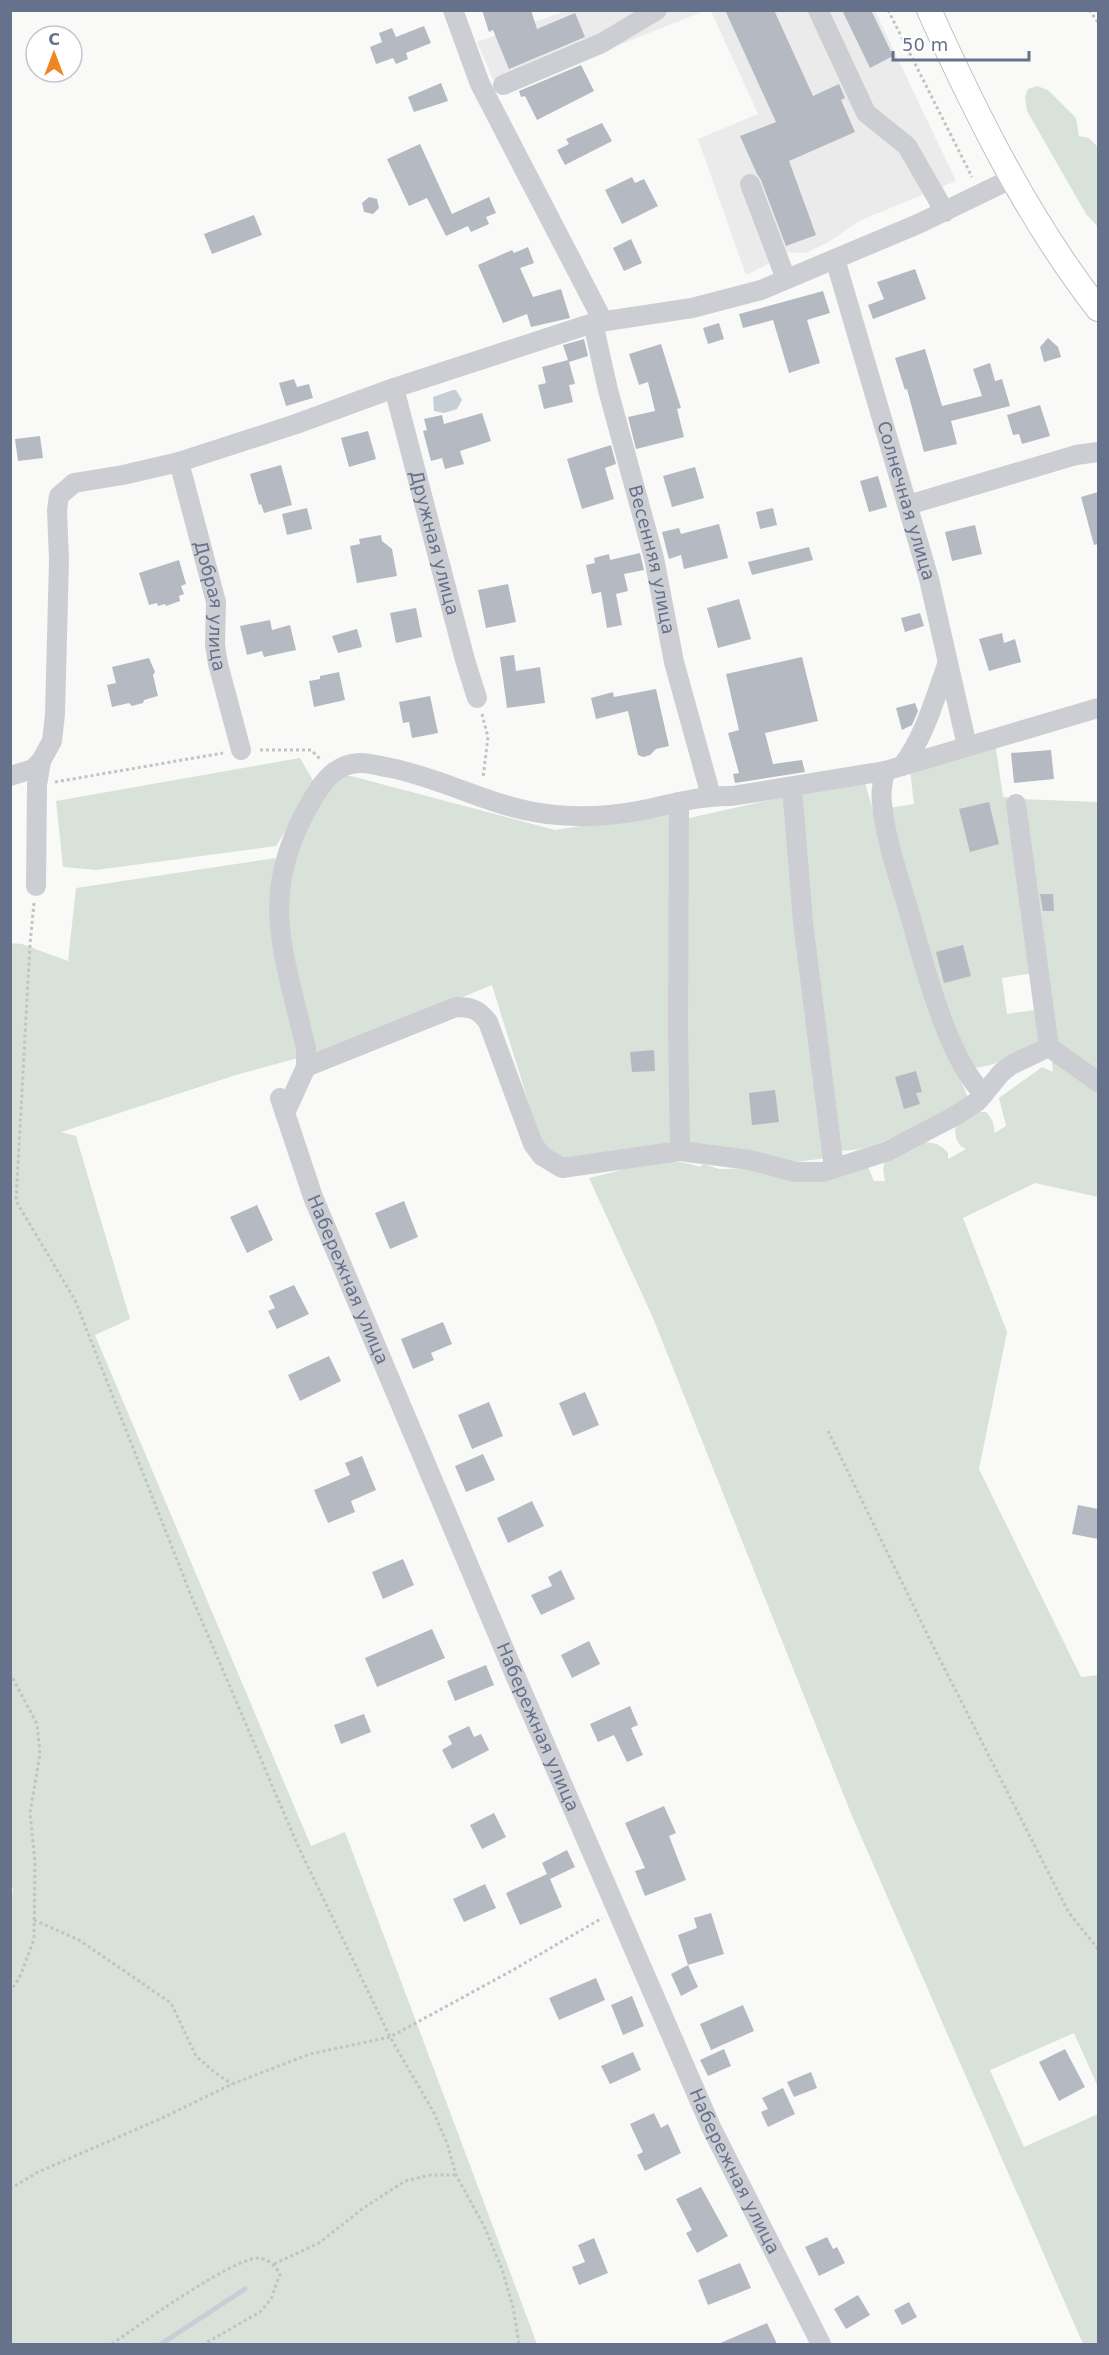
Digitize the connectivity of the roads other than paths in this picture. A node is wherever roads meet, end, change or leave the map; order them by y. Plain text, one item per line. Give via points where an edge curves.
1 (453, 10) edge
2 (657, 10) edge
3 (818, 10) edge
4 (928, 10) edge
5 (503, 85) dead end
6 (1013, 178) junction
7 (750, 184) dead end
8 (945, 212) junction
9 (835, 259) junction
10 (786, 279) junction
11 (1098, 309) edge
12 (598, 322) junction
13 (394, 388) junction
14 (1098, 452) edge
15 (179, 462) junction
16 (908, 505) junction
17 (947, 665) junction
18 (477, 698) road end
19 (1098, 708) edge
20 (967, 746) junction
21 (241, 750) road end
22 (41, 761) junction
23 (893, 769) junction
24 (10, 776) edge
25 (792, 787) junction
26 (711, 795) junction
27 (679, 802) junction
28 (1016, 804) dead end
29 (36, 886) road end
30 (1049, 1047) junction
31 (306, 1067) junction
32 (1098, 1082) edge
33 (984, 1094) junction
34 (680, 1151) junction
35 (834, 1168) junction
36 (821, 2344) edge

1 - 12 street, Весенняя улица via 480,84
2 - 5 street via 602,43
3 - 8 street via 866,113 907,146
4 - 6 main road
6 - 8 street
6 - 11 main road
7 - 10 street
8 - 9 street
9 - 10 street
9 - 16 street, Солнечная улица
10 - 12 street via 761,290 692,308
12 - 13 street
12 - 26 street, Весенняя улица via 608,390 654,558 674,662
13 - 15 street
13 - 18 street, Дружная улица
14 - 16 street via 1076,455
15 - 21 street, Добрая улица via 216,602 218,664
15 - 22 street via 74,483 59,496 56,714 52,741
16 - 17 street, Солнечная улица
17 - 20 street, Солнечная улица
17 - 23 street via 913,752
19 - 20 street
20 - 23 street
22 - 24 street via 33,769
22 - 29 street via 37,785
23 - 25 street
23 - 33 street via 881,788 884,821 923,961 966,1073
25 - 26 street via 732,796
25 - 35 street via 803,922
26 - 27 street
27 - 31 street via 635,811 568,816 533,812 404,771 361,763 333,771 317,790 290,844 279,888 279,931 306,1049
27 - 34 street
28 - 30 street
30 - 32 street
30 - 33 street via 1001,1072
31 - 34 street via 456,1007 471,1007 488,1022 534,1143 553,1164 562,1168
31 - 36 street, Набережная улица via 282,1106 313,1197 711,2127
33 - 35 street via 956,1116 897,1146
34 - 35 street via 750,1160 795,1172

